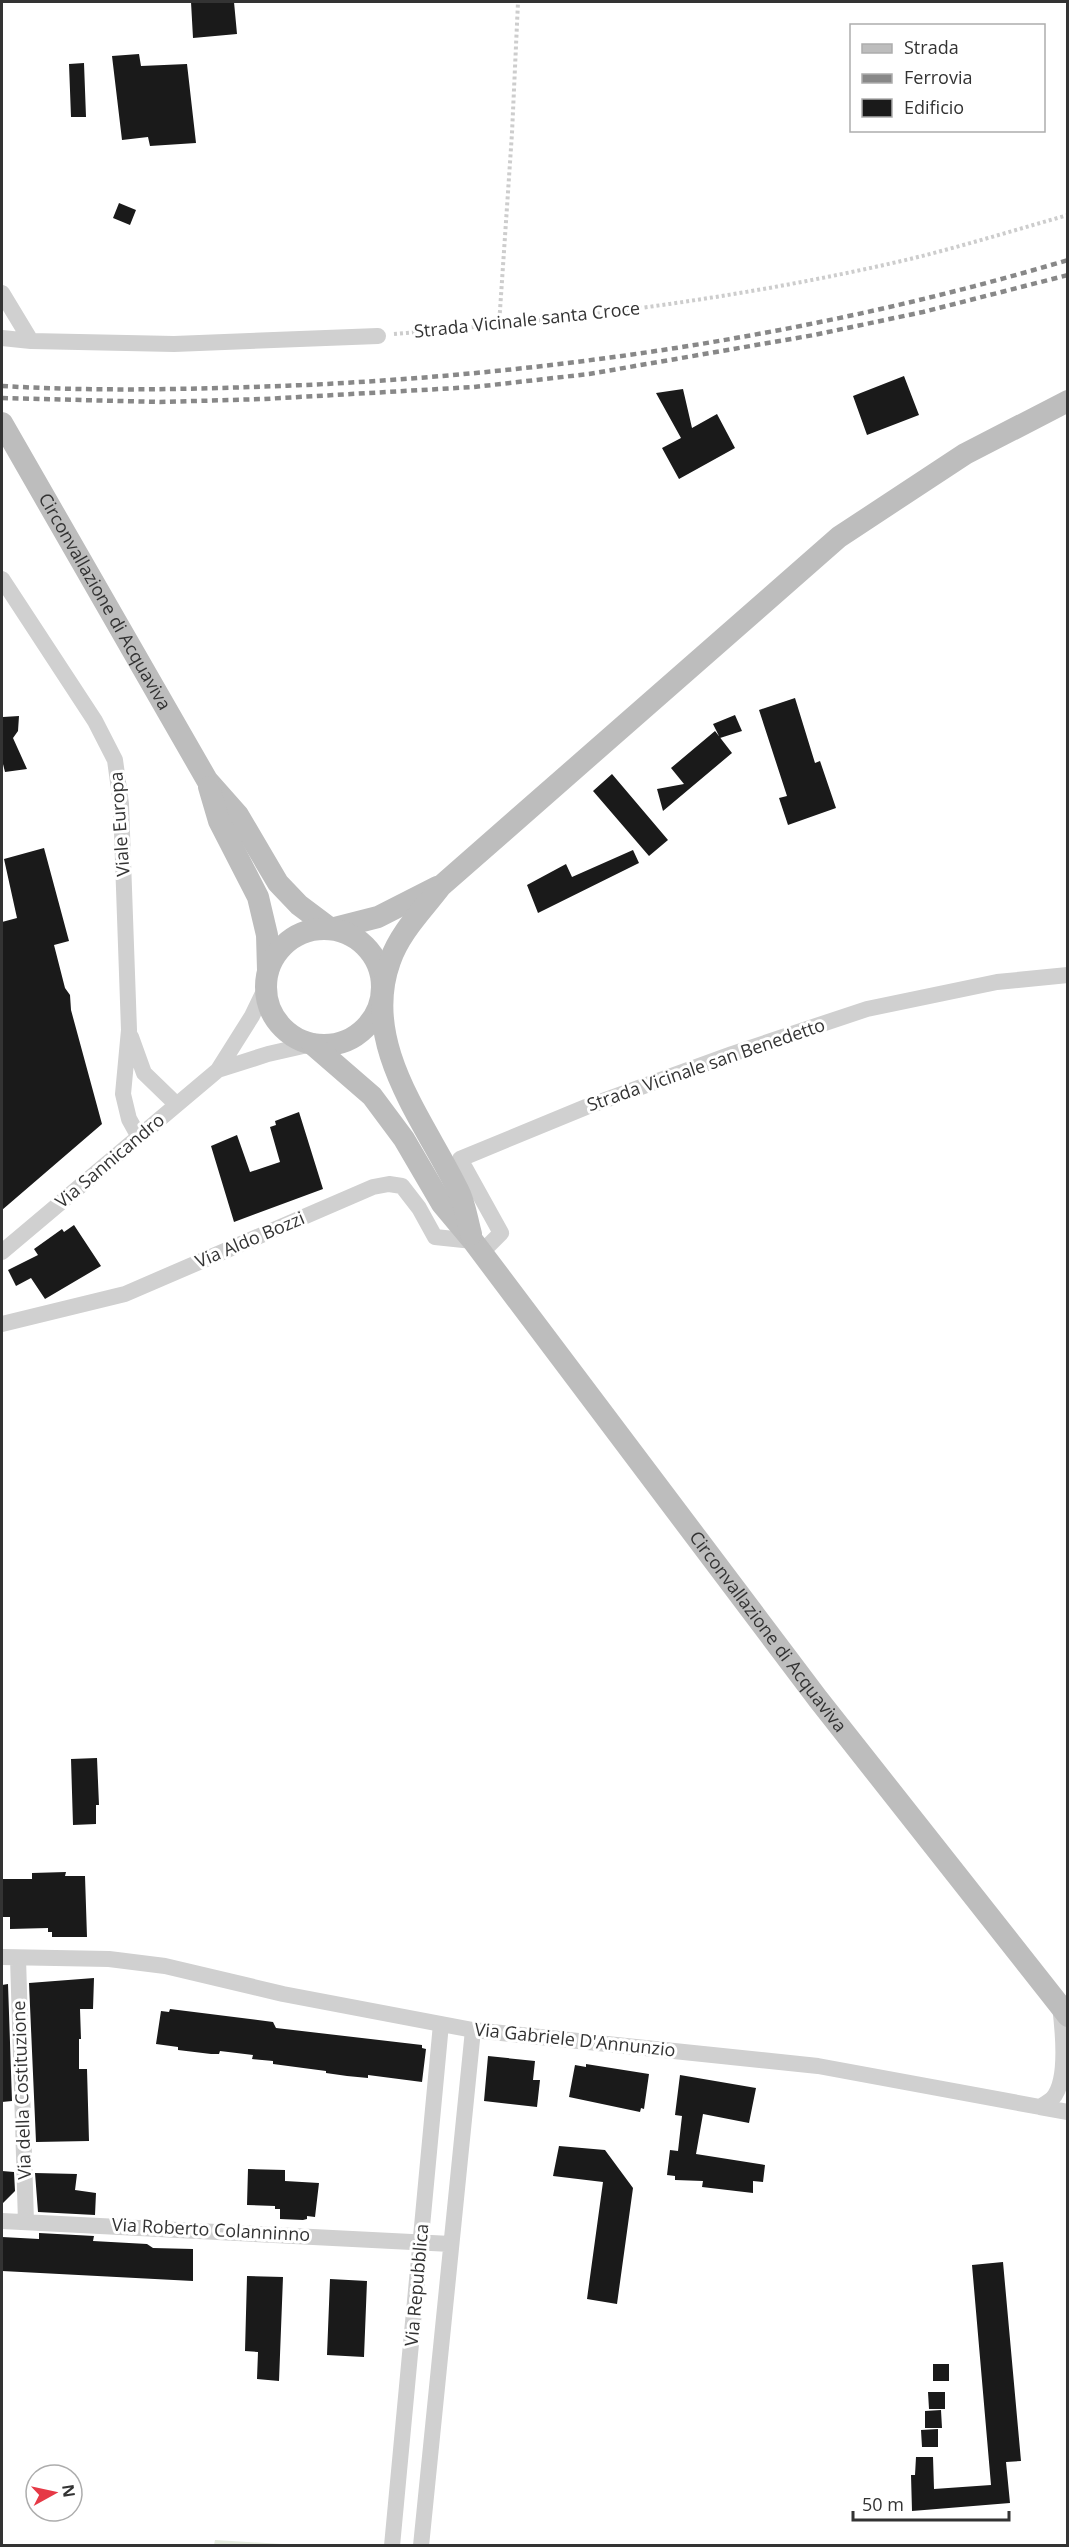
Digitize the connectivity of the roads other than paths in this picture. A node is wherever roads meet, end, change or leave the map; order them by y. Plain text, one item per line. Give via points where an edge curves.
1 (2, 293) edge
2 (378, 336) road end
3 (2, 338) edge
4 (31, 341) junction
5 (1068, 401) edge
6 (2, 423) edge
7 (2, 579) edge
8 (207, 780) junction
9 (441, 885) junction
10 (331, 929) junction
11 (1068, 975) edge
12 (267, 979) junction
13 (382, 987) junction
14 (129, 1030) junction
15 (312, 1044) junction
16 (218, 1070) junction
17 (176, 1104) junction
18 (139, 1137) junction
19 (478, 1246) junction
20 (2, 1252) edge
21 (2, 1324) edge
22 (10, 1957) edge
23 (1064, 2011) edge
24 (441, 2024) junction
25 (472, 2030) junction
26 (1040, 2107) junction
27 (1068, 2112) edge
28 (2, 2222) edge
29 (26, 2222) junction
30 (421, 2241) junction
31 (451, 2244) junction
32 (392, 2546) edge
33 (421, 2546) edge

1 - 4 street
2 - 4 street via 174,344
3 - 4 street
5 - 9 main road via 965,454 839,537
6 - 8 main road, Circonvallazione di Acquaviva
7 - 14 street, Viale Europa via 95,721 115,760 121,804
8 - 10 main road via 238,815 278,883
8 - 12 main road via 219,821 258,897 267,935
9 - 10 main road via 378,916
9 - 13 main road via 400,940
10 - 12 main road via 298,934 279,950
10 - 13 main road via 347,933 367,949 380,971
11 - 19 street, Strada Vicinale san Benedetto via 998,982 867,1009 586,1107 460,1159 501,1233
12 - 15 main road via 269,1006 279,1023
12 - 16 street via 252,1016
13 - 15 main road via 372,1020 360,1032 329,1045
13 - 19 main road via 384,1024 392,1059 410,1106 459,1192
14 - 17 street, Viale Europa via 144,1073
14 - 18 street, Viale Europa via 123,1094 129,1119
15 - 16 street
15 - 19 main road, Circonvallazione di Acquaviva via 372,1096 404,1139 442,1204
16 - 17 street, Via Sannicandro
17 - 18 street, Via Sannicandro
18 - 20 street, Via Sannicandro
19 - 21 street, Via Aldo Bozzi via 435,1238 402,1186 389,1184 125,1294
19 - 23 main road, Circonvallazione di Acquaviva via 818,1699
22 - 24 street, Via Gabriele D'Annunzio via 109,1959 165,1966 283,1994
22 - 29 street, Via della Costituzione
23 - 26 street via 1066,2057 1061,2085 1054,2099
24 - 25 street, Via Gabriele D'Annunzio
24 - 30 street, Via Repubblica
25 - 26 street, Via Gabriele D'Annunzio via 818,2066
25 - 31 street, Via Repubblica
26 - 27 street, Via Gabriele D'Annunzio
28 - 29 street, Via Roberto Colanninno
29 - 30 street, Via Roberto Colanninno
30 - 31 street, Via Roberto Colanninno
30 - 32 street, Via Repubblica
31 - 33 street, Via Repubblica

